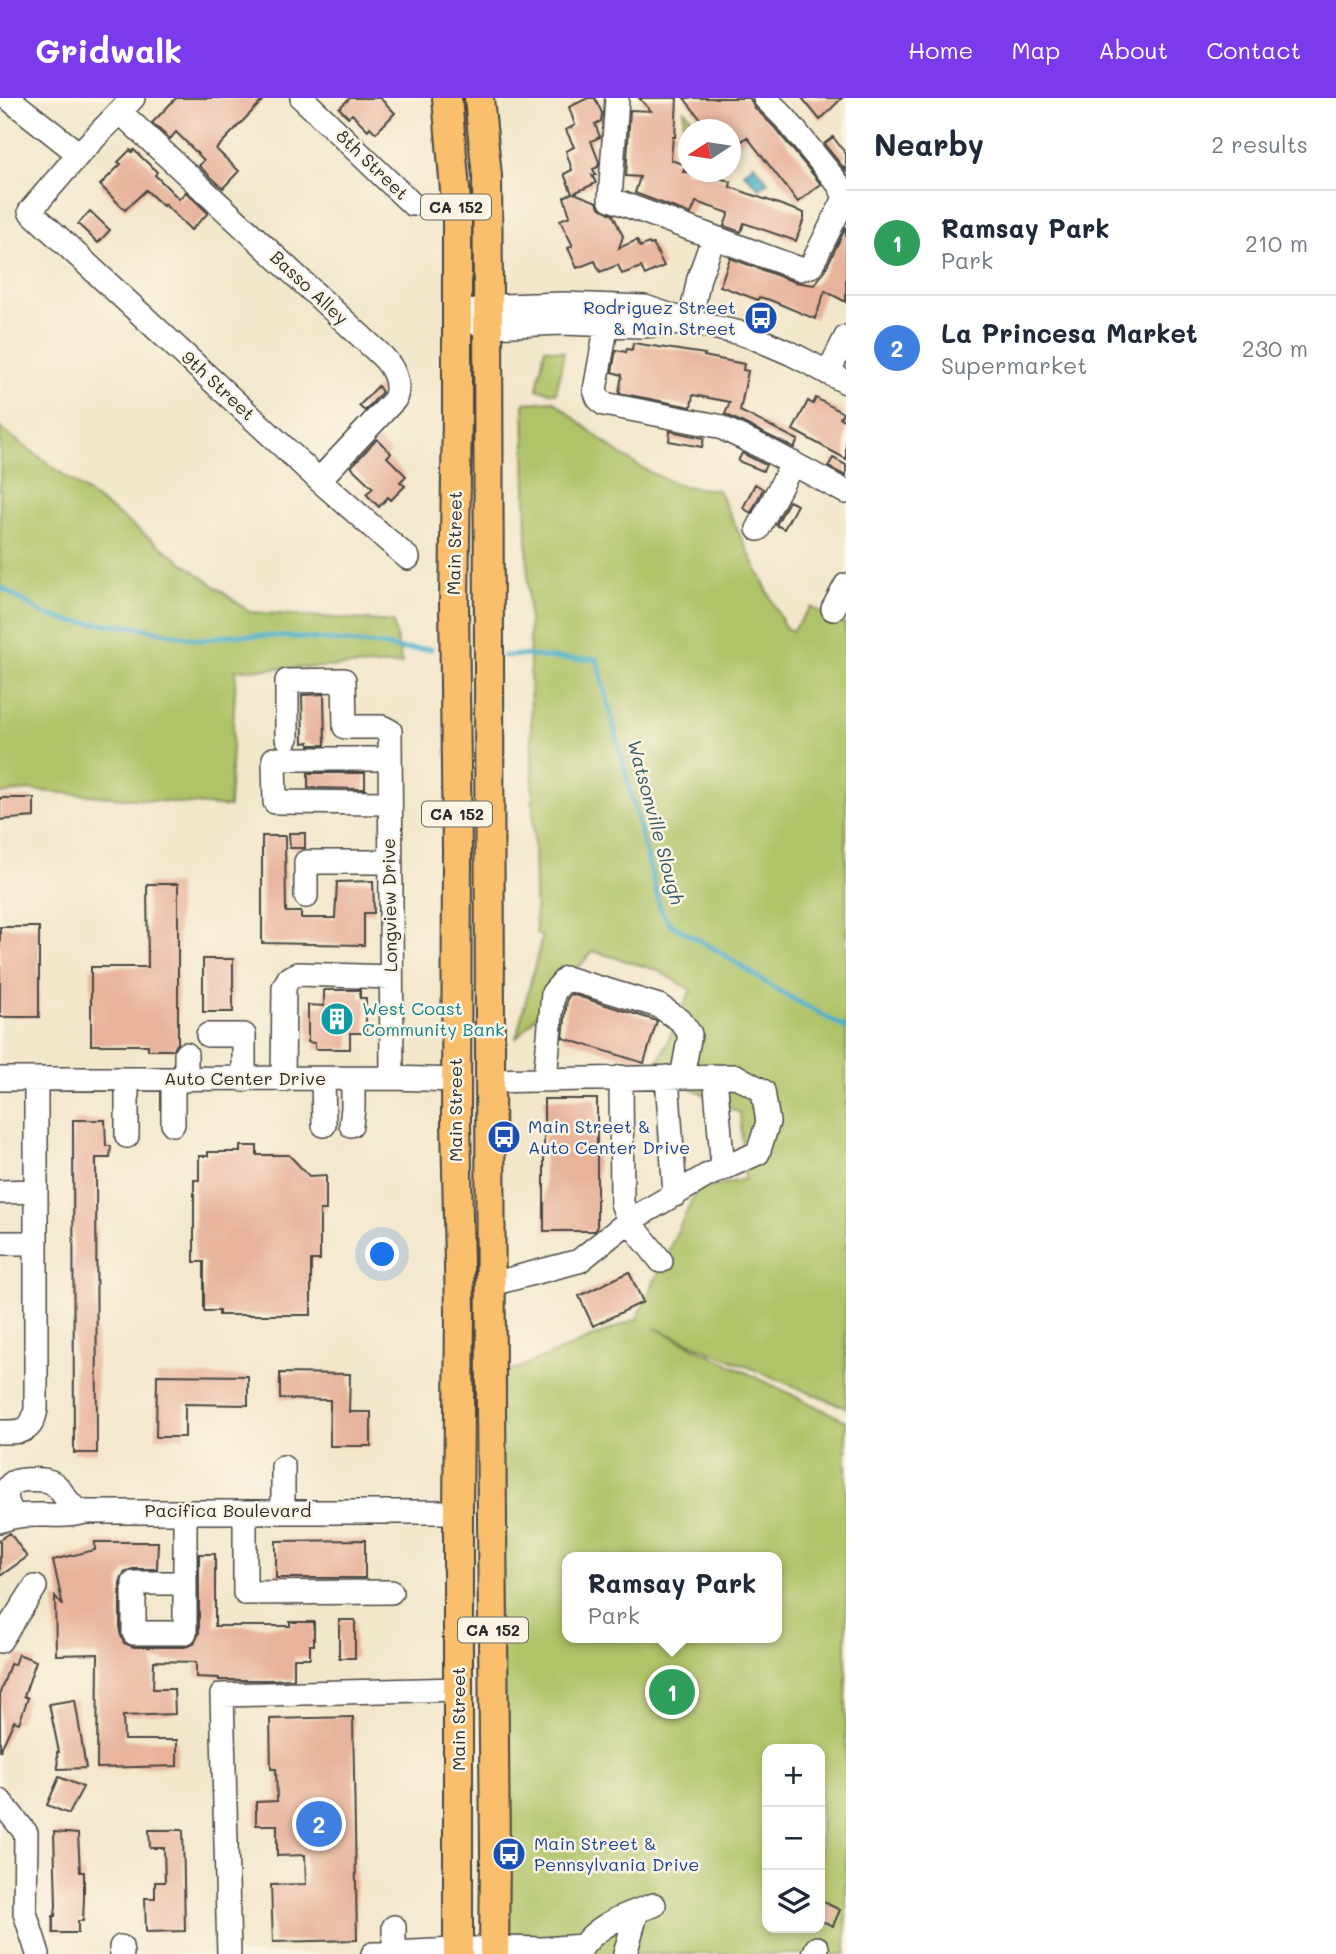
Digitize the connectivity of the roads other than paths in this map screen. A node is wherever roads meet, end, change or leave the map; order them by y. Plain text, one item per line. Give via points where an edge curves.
1 (8, 98) edge
2 (302, 98) edge
3 (447, 98) edge
4 (479, 98) edge
5 (617, 98) edge
6 (765, 98) edge
7 (126, 105) edge
8 (79, 154) junction
9 (412, 204) dead end
10 (713, 239) junction
11 (488, 316) junction
12 (456, 317) junction
13 (690, 322) junction
14 (607, 323) junction
15 (846, 337) edge
16 (837, 378) edge
17 (793, 463) junction
18 (319, 480) junction
19 (846, 492) edge
20 (758, 529) dead end
21 (408, 558) dead end
22 (846, 585) edge
23 (833, 610) dead end
24 (287, 738) dead end
25 (390, 759) junction
26 (390, 803) junction
27 (390, 862) junction
28 (306, 897) dead end
29 (391, 977) junction
30 (208, 1035) dead end
31 (186, 1054) dead end
32 (715, 1076) junction
33 (621, 1077) junction
34 (675, 1077) junction
35 (392, 1078) junction
36 (0, 1079) edge
37 (36, 1079) junction
38 (323, 1079) junction
39 (353, 1079) junction
40 (545, 1079) junction
41 (127, 1080) junction
42 (179, 1080) junction
43 (244, 1080) junction
44 (283, 1080) junction
45 (456, 1080) junction
46 (490, 1081) junction
47 (173, 1124) dead end
48 (324, 1125) dead end
49 (351, 1125) dead end
50 (127, 1136) dead end
51 (723, 1169) junction
52 (35, 1191) junction
53 (0, 1192) edge
54 (675, 1195) junction
55 (629, 1221) junction
56 (0, 1243) edge
57 (36, 1243) junction
58 (661, 1261) dead end
59 (492, 1284) junction
60 (0, 1432) edge
61 (283, 1467) dead end
62 (283, 1511) junction
63 (85, 1512) junction
64 (185, 1512) junction
65 (245, 1512) junction
66 (458, 1512) junction
67 (6, 1515) edge
68 (185, 1583) dead end
69 (35, 1587) dead end
70 (391, 1592) dead end
71 (0, 1641) edge
72 (459, 1689) junction
73 (0, 1801) edge
74 (394, 1927) dead end
75 (580, 1950) edge
76 (494, 1951) edge
77 (458, 1952) edge
78 (394, 1953) edge
79 (38, 1954) edge
80 (229, 1954) edge
81 (373, 1954) edge
82 (625, 1954) edge

1 - 8 street
2 - 9 street, 8th Street
3 - 12 main road, Main Street / CA 152 via 457,213
4 - 11 main road, Main Street / CA 152 via 487,176
5 - 10 street via 610,199
6 - 10 street via 841,186 845,198 811,266 800,269
7 - 8 street
7 - 18 street, Basso Alley via 392,369 398,389 395,399
8 - 18 street, 9th Street via 30,211
10 - 13 street
11 - 12 street
11 - 13 street via 563,304 609,305 645,307
11 - 14 street
11 - 46 main road, Main Street / CA 152
12 - 45 main road, Main Street / CA 152
13 - 14 street
13 - 16 street via 755,338
14 - 17 street via 595,390 604,404 718,426
15 - 16 street
17 - 19 street
17 - 20 street
18 - 21 street, 9th Street
22 - 23 street
24 - 25 street, Longview Drive via 286,681 344,680 345,727 382,727 390,732
25 - 26 street, Longview Drive
25 - 26 street via 274,759 275,802
26 - 27 street, Longview Drive
27 - 28 street via 306,862
27 - 29 street, Longview Drive
29 - 35 street, Longview Drive
29 - 44 street via 298,974 289,978 284,987
30 - 43 street via 244,1035
31 - 42 street
32 - 34 street
32 - 51 street
32 - 51 street via 736,1076 763,1091 768,1122 758,1153
33 - 34 street
33 - 40 street
33 - 55 street via 622,1203
34 - 40 street via 690,1034 680,1020 659,1006 566,978 553,993
34 - 54 street
35 - 39 street, Auto Center Drive
35 - 45 street, Auto Center Drive
36 - 37 street, Auto Center Drive
37 - 41 street, Auto Center Drive via 65,1068
37 - 52 street
38 - 39 street, Auto Center Drive
38 - 44 street, Auto Center Drive
38 - 48 street
39 - 49 street
40 - 46 street
41 - 42 street, Auto Center Drive
41 - 50 street
42 - 43 street, Auto Center Drive
42 - 47 street
43 - 44 street, Auto Center Drive
45 - 46 main road, Auto Center Drive
45 - 66 main road, Main Street / CA 152
46 - 59 main road, Main Street / CA 152
51 - 54 street
52 - 53 street
52 - 57 street
54 - 55 street
55 - 58 street
55 - 59 street via 579,1261
56 - 57 street
57 - 60 street via 35,1417 23,1431
59 - 76 main road, Main Street / CA 152
61 - 62 street
62 - 65 street, Pacifica Boulevard
62 - 66 street, Pacifica Boulevard
63 - 64 street, Pacifica Boulevard
63 - 67 street, Pacifica Boulevard
63 - 67 street via 72,1507 56,1485 44,1480 14,1482 8,1491
64 - 65 street, Pacifica Boulevard
64 - 68 street
65 - 70 street via 246,1593
66 - 72 main road, Main Street / CA 152
69 - 71 street
72 - 77 main road, Main Street / CA 152
72 - 80 street via 222,1695
73 - 79 street via 26,1833 26,1919
74 - 78 street
75 - 76 street
75 - 82 street via 590,1937 619,1918 645,1908
76 - 77 street
77 - 78 street
78 - 81 street

